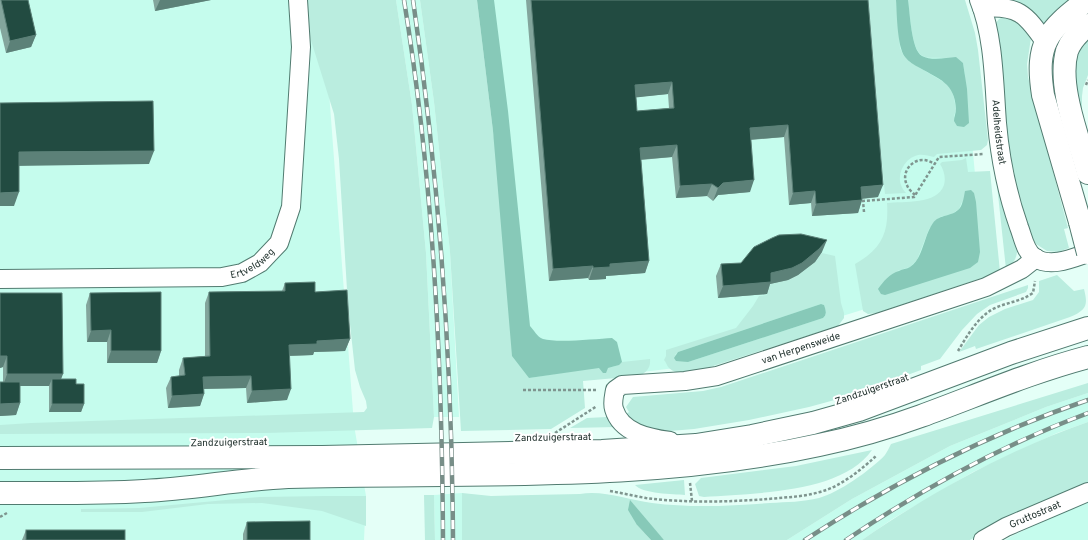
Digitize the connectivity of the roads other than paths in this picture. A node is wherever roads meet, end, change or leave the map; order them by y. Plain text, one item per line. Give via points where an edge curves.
1 (298, 0) edge
2 (1086, 0) edge
3 (980, 4) edge
4 (1088, 25) edge
5 (1045, 42) junction
6 (1088, 173) edge
7 (1088, 253) edge
8 (1036, 258) junction
9 (0, 279) edge
10 (1088, 328) edge
11 (1088, 357) edge
12 (696, 446) junction
13 (0, 458) edge
14 (1088, 492) edge
15 (0, 493) edge
16 (983, 540) edge

1 - 9 street, Ertveldweg via 301,47 291,207 279,243 260,263 242,273 222,277
2 - 5 main road via 1063,20
3 - 5 street via 1021,13 1032,23
3 - 8 street, Adelheidstraat via 992,58 1001,153 1013,210 1029,252
4 - 6 main road via 1072,40 1067,50 1064,76
5 - 7 main road, bridge via 1040,60 1042,95
7 - 8 street via 1058,261 1046,262
8 - 12 street, van Herpensweide via 1022,270 986,287 718,376 622,385 615,390 613,408 622,423 635,432 646,437
10 - 12 main road, Zandzuigerstraat via 1011,353 859,410 814,423
11 - 15 main road via 878,430 806,448 698,465 605,472 285,478 144,492
12 - 13 main road, Zandzuigerstraat via 602,451 376,456
14 - 16 street, Gruttostraat via 1006,527

